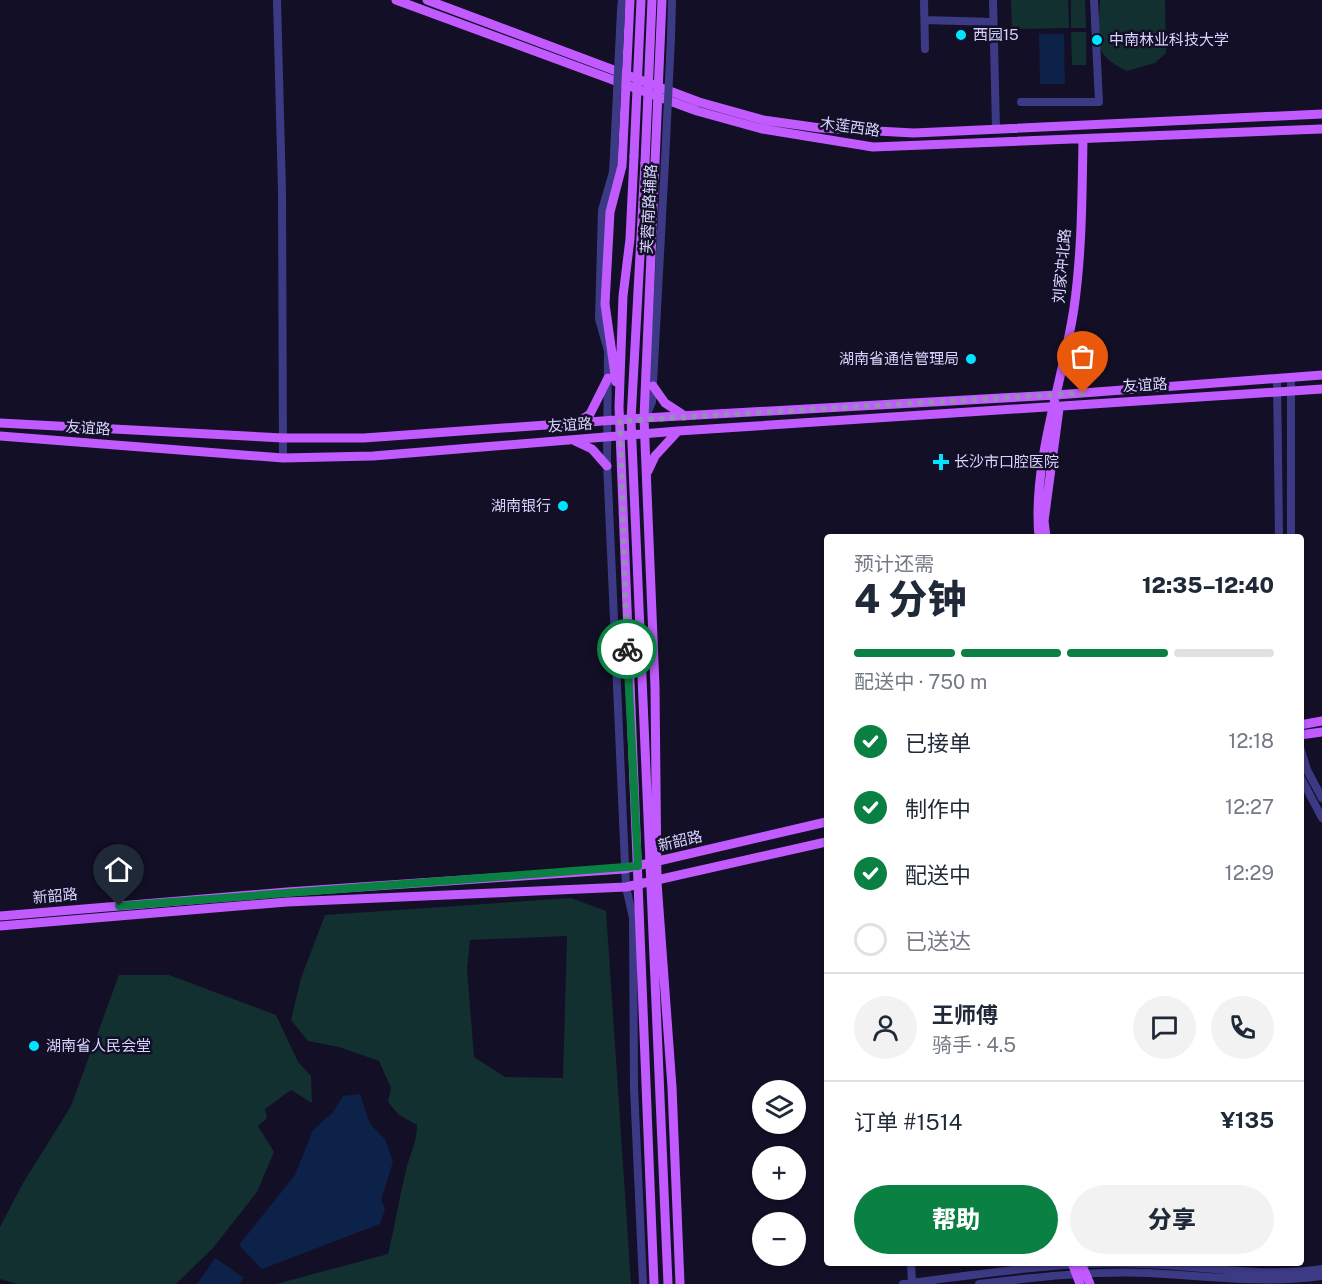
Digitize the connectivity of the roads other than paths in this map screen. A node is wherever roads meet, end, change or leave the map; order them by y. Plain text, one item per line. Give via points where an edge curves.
1 (277, 0) edge
2 (396, 0) edge
3 (426, 0) edge
4 (621, 0) edge
5 (630, 0) edge
6 (641, 0) edge
7 (652, 0) edge
8 (662, 0) edge
9 (672, 0) edge
10 (924, 0) edge
11 (993, 0) edge
12 (1094, 0) edge
13 (925, 20) junction
14 (993, 22) junction
15 (925, 49) dead end
16 (627, 74) junction
17 (626, 85) junction
18 (658, 86) junction
19 (657, 96) junction
20 (1021, 102) dead end
21 (1322, 114) edge
22 (996, 129) junction
23 (1322, 129) edge
24 (1084, 139) junction
25 (606, 319) junction
26 (636, 341) junction
27 (608, 351) junction
28 (646, 357) junction
29 (654, 370) junction
30 (1322, 375) edge
31 (1291, 377) junction
32 (608, 378) junction
33 (1277, 378) junction
34 (653, 386) junction
35 (1322, 389) edge
36 (1291, 391) junction
37 (1277, 393) junction
38 (1059, 395) junction
39 (1057, 405) junction
40 (619, 407) junction
41 (685, 416) junction
42 (644, 418) junction
43 (631, 420) junction
44 (620, 421) junction
45 (606, 422) junction
46 (0, 423) edge
47 (576, 424) junction
48 (678, 431) junction
49 (645, 434) junction
50 (0, 436) edge
51 (620, 436) junction
52 (632, 436) junction
53 (283, 438) junction
54 (607, 438) junction
55 (573, 440) junction
56 (283, 458) junction
57 (607, 466) junction
58 (646, 474) junction
59 (1039, 534) edge
60 (1046, 534) edge
61 (1279, 534) edge
62 (1291, 534) edge
63 (1322, 721) edge
64 (1304, 724) edge
65 (1322, 732) edge
66 (1304, 734) edge
67 (1304, 760) edge
68 (1304, 784) edge
69 (1322, 798) edge
70 (1322, 818) edge
71 (824, 822) edge
72 (824, 842) edge
73 (654, 862) junction
74 (638, 866) junction
75 (626, 868) junction
76 (653, 882) junction
77 (638, 884) junction
78 (626, 887) junction
79 (0, 916) edge
80 (0, 926) edge
81 (911, 1266) edge
82 (1100, 1266) edge
83 (1171, 1266) edge
84 (1078, 1267) edge
85 (1322, 1269) edge
86 (1322, 1276) edge
87 (1018, 1282) edge
88 (912, 1283) edge
89 (1292, 1283) edge
90 (644, 1284) edge
91 (654, 1284) edge
92 (668, 1284) edge
93 (680, 1284) edge
94 (903, 1284) edge
95 (980, 1284) edge
96 (1080, 1284) edge
97 (1090, 1284) edge

1 - 53 street
2 - 17 main road, 木莲西路
3 - 16 main road, 木莲西路
4 - 27 street, bridge via 614,154 600,235 599,319
5 - 16 main road
6 - 40 main road, bridge
7 - 26 main road, bridge
8 - 18 main road
9 - 29 street, 芙蓉南路辅路, bridge
10 - 13 street
11 - 14 street
12 - 20 street via 1099,102
13 - 14 street
13 - 15 street
14 - 22 street
16 - 17 main road
16 - 18 main road, 木莲西路
17 - 19 main road, 木莲西路
17 - 25 main road via 622,166 610,212
18 - 19 main road
18 - 22 main road, 木莲西路 via 763,120 820,128 869,132
19 - 24 main road, 木莲西路 via 762,129 873,147
19 - 28 main road
21 - 22 main road, 木莲西路
23 - 24 main road, 木莲西路
24 - 38 main road, 刘家冲北路 via 1081,246
25 - 27 main road
25 - 40 main road
26 - 28 main road
26 - 43 main road
27 - 32 street
28 - 29 main road
28 - 42 main road
29 - 34 street, 芙蓉南路辅路
30 - 31 main road, 友谊路
31 - 33 main road, 友谊路
31 - 36 street
32 - 45 street
32 - 47 main road via 590,414
33 - 37 street
33 - 38 main road, 友谊路
34 - 41 main road via 665,404
34 - 42 street, 芙蓉南路辅路 via 652,402
35 - 36 main road, 友谊路
36 - 37 main road, 友谊路
36 - 62 street
37 - 39 main road, 友谊路
37 - 61 street
38 - 39 main road, 刘家冲北路
38 - 41 main road, 友谊路
39 - 48 main road, 友谊路
39 - 59 main road, 刘家冲北路 via 1045,453
39 - 60 main road, 刘家冲北路
40 - 44 main road
41 - 42 main road, 友谊路
42 - 43 main road, 友谊路
42 - 49 main road
43 - 44 main road, 友谊路
43 - 52 main road
44 - 45 main road, 友谊路
44 - 51 main road
45 - 47 main road, 友谊路
45 - 54 street
46 - 53 main road, 友谊路
47 - 53 main road, 友谊路 via 364,438
48 - 49 main road, 友谊路
48 - 58 main road via 655,456
49 - 52 main road, 友谊路
49 - 58 main road
50 - 56 main road, 友谊路
51 - 52 main road, 友谊路
51 - 54 main road, 友谊路
51 - 74 main road
52 - 73 main road
53 - 56 street
54 - 55 main road, 友谊路
54 - 57 street
55 - 56 main road, 友谊路 via 373,456
55 - 57 main road via 592,450
57 - 75 street
58 - 73 main road
63 - 64 main road
65 - 66 main road
67 - 69 street
68 - 70 street
71 - 73 main road, 新韶路
72 - 76 main road, 新韶路
73 - 74 main road, 新韶路
73 - 76 main road
74 - 75 main road, 新韶路
74 - 77 main road
75 - 78 street
75 - 79 main road, 新韶路
76 - 77 main road, 新韶路
76 - 92 main road
76 - 93 main road via 672,1087
77 - 78 main road, 新韶路
77 - 91 main road
78 - 80 main road, 新韶路 via 287,902
78 - 90 street via 633,918 634,1088
81 - 88 street
82 - 84 street
83 - 85 street via 1262,1273
84 - 87 street
84 - 88 street
84 - 89 street
84 - 96 main road
84 - 97 main road
86 - 89 street
87 - 95 street
88 - 94 street

